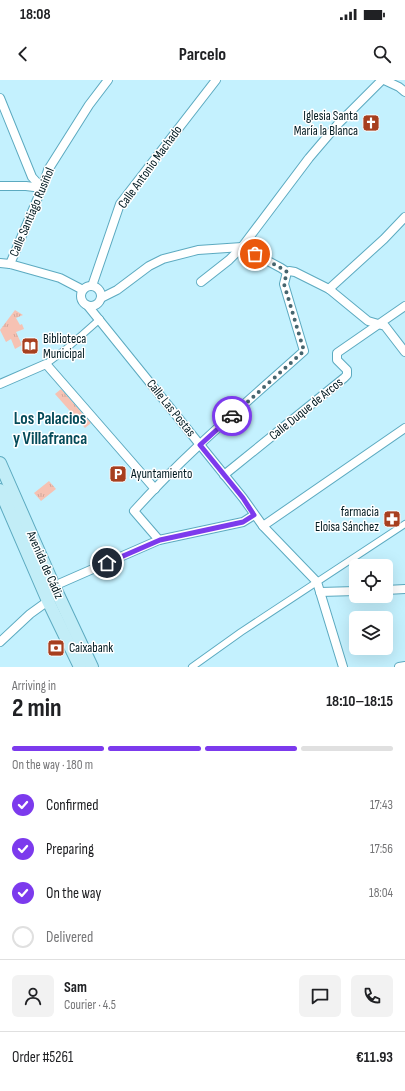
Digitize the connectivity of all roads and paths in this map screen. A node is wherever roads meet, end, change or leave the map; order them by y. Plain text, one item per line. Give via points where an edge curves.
1 (108, 80) edge
2 (216, 80) edge
3 (383, 80) edge
4 (405, 92) edge
5 (0, 98) edge
6 (0, 186) edge
7 (42, 188) junction
8 (405, 217) edge
9 (242, 247) junction
10 (0, 263) edge
11 (10, 264) junction
12 (287, 272) junction
13 (201, 282) dead end
14 (92, 286) junction
15 (329, 289) junction
16 (83, 290) junction
17 (101, 298) junction
18 (88, 306) junction
19 (405, 306) edge
20 (100, 319) junction
21 (378, 324) junction
22 (405, 352) edge
23 (46, 364) junction
24 (0, 384) edge
25 (405, 428) edge
26 (200, 445) junction
27 (0, 463) edge
28 (224, 475) junction
29 (155, 489) junction
30 (0, 490) edge
31 (254, 515) junction
32 (405, 524) edge
33 (263, 526) junction
34 (160, 540) junction
35 (317, 582) junction
36 (54, 586) junction
37 (405, 589) edge
38 (393, 590) edge
39 (349, 591) edge
40 (320, 592) junction
41 (48, 601) junction
42 (0, 642) edge
43 (405, 666) edge
44 (80, 667) edge
45 (92, 667) edge
46 (192, 667) edge
47 (343, 667) edge
48 (398, 667) edge

1 - 7 street, Calle Santiago Rusiñol via 48,170
2 - 14 street, Calle Antonio Machado via 120,204
3 - 4 street
3 - 9 street via 338,124 309,158
5 - 7 street via 32,177
6 - 7 street
7 - 11 street, Calle Santiago Rusiñol
8 - 15 street
9 - 12 street
9 - 13 street
9 - 17 street via 198,250 163,259
10 - 11 street
11 - 16 street via 60,278
12 - 15 street via 295,272
12 - 26 street via 284,284 304,351
14 - 16 street
14 - 17 street via 100,291
15 - 21 street via 368,320
16 - 18 street via 81,299
17 - 18 street via 96,305
18 - 20 street, Calle Las Postas
19 - 21 street
20 - 23 street
20 - 26 street, Calle Las Postas
21 - 22 street via 385,326
21 - 28 street, Calle Duque de Arcos via 337,353 337,360 347,370 344,378
23 - 24 street
23 - 29 street
25 - 33 street
26 - 28 street, Calle Las Postas
26 - 29 street
27 - 36 main road, Avenida de Cádiz
28 - 31 street, Calle Las Postas
29 - 34 street via 134,511
30 - 41 main road, Avenida de Cádiz
31 - 33 street, Calle Las Postas
31 - 34 street via 243,522
32 - 35 street
33 - 35 street, Calle Las Postas
34 - 36 street
35 - 40 street
35 - 46 street
36 - 41 street
36 - 45 main road, Avenida de Cádiz
37 - 38 street
39 - 40 street
40 - 47 street
41 - 42 street
41 - 44 main road, Avenida de Cádiz
43 - 48 street

